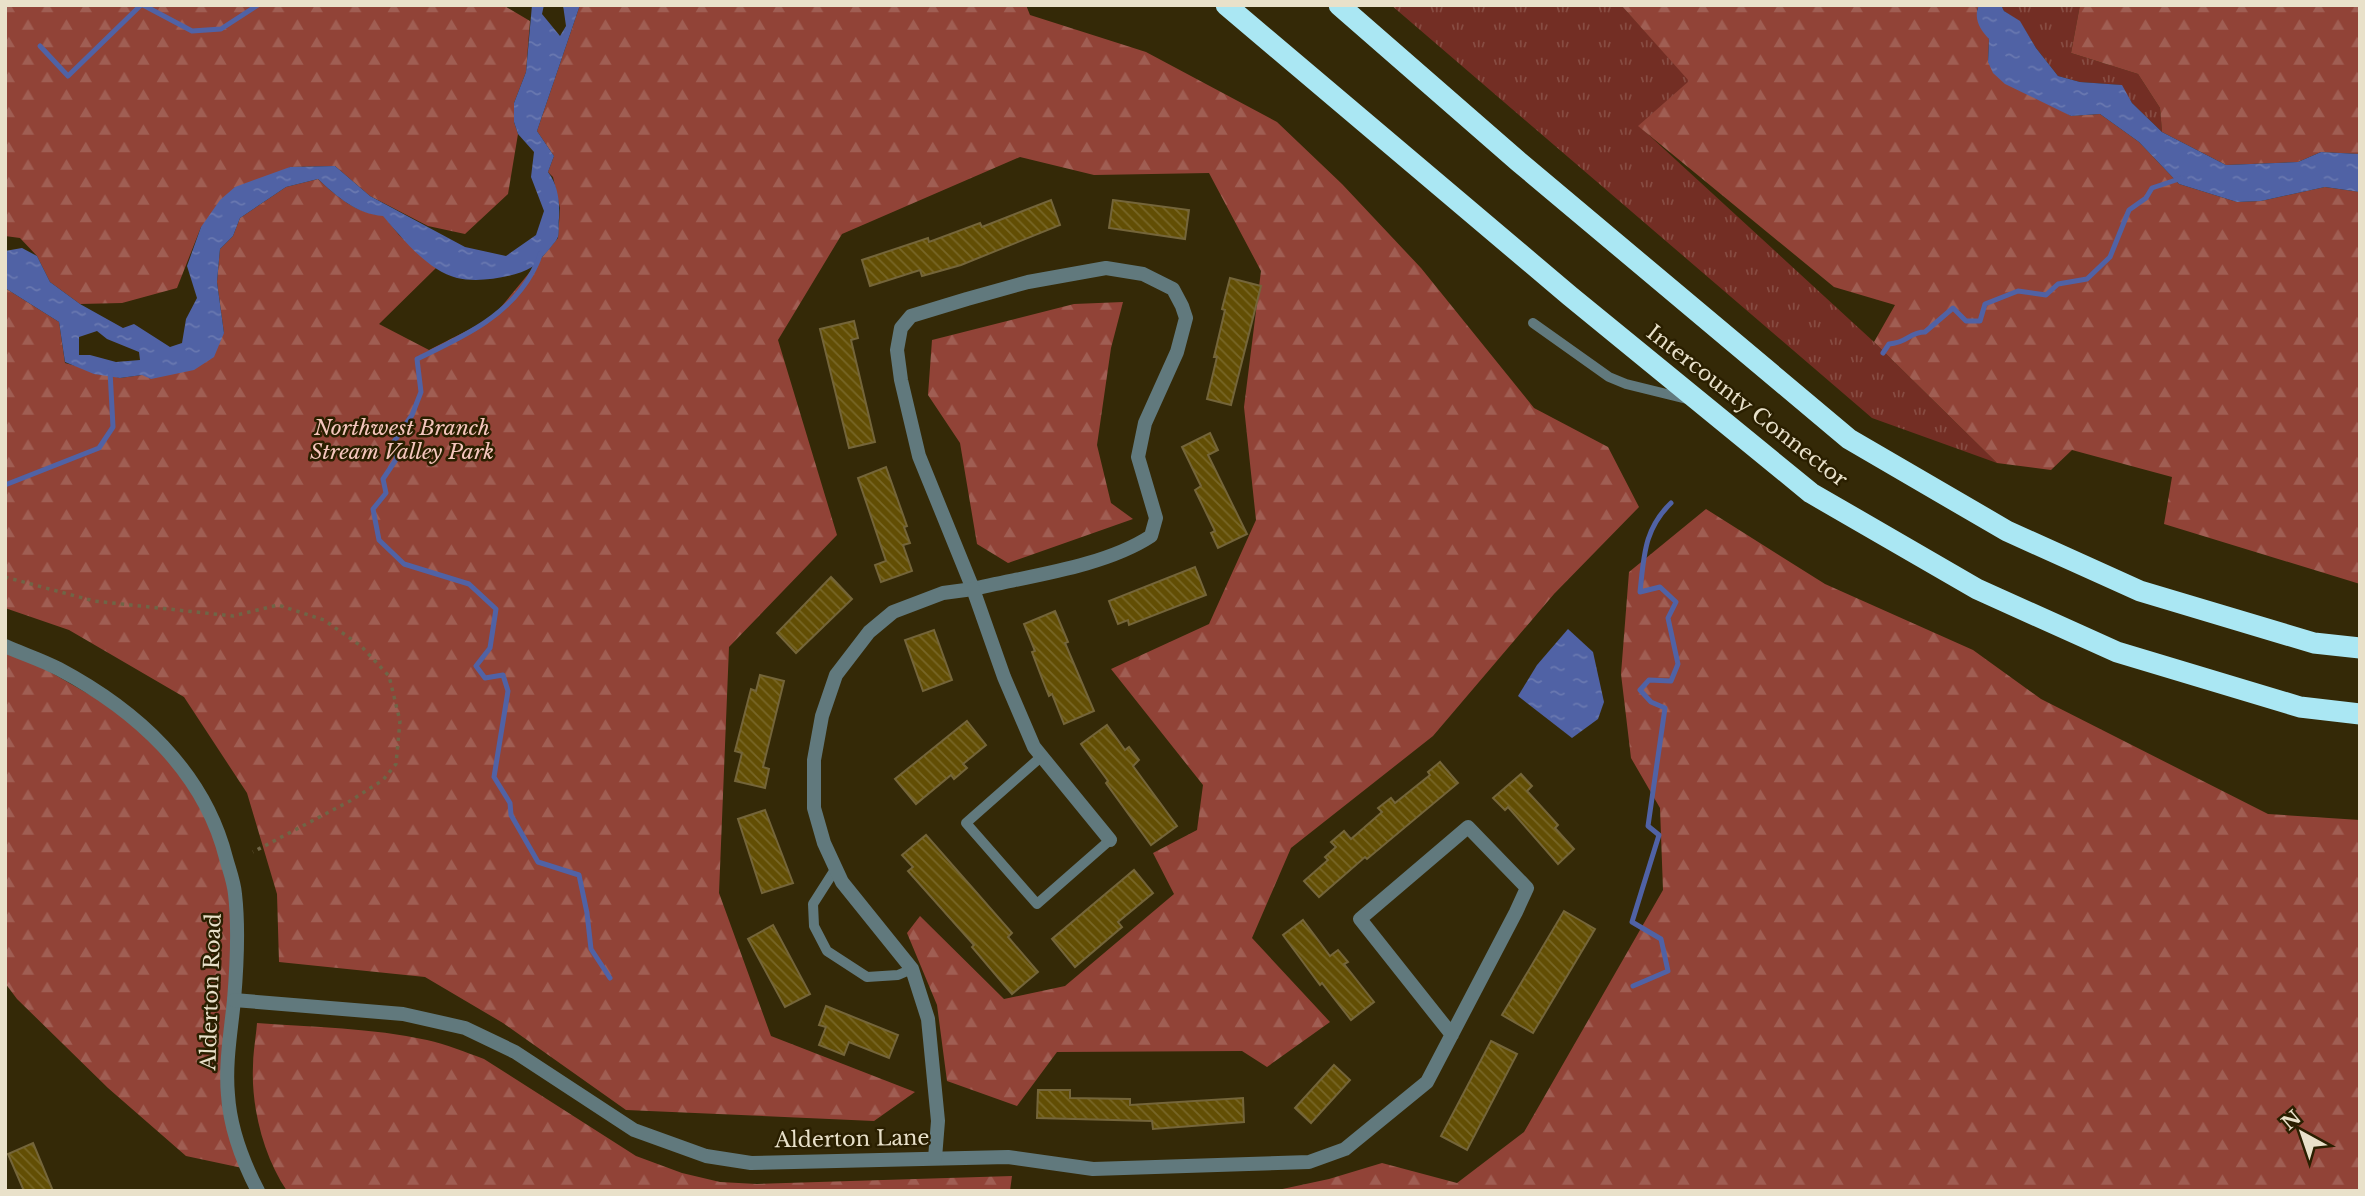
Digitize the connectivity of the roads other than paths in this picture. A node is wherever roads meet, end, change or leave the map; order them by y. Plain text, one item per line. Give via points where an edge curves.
1 (1226, 5) edge
2 (1339, 5) edge
3 (1533, 323) dead end
4 (1699, 401) junction
5 (974, 589) junction
6 (5, 646) edge
7 (2360, 648) edge
8 (2360, 714) edge
9 (1042, 756) junction
10 (1110, 840) joint
11 (836, 869) junction
12 (912, 969) junction
13 (234, 1000) junction
14 (1452, 1035) junction
15 (935, 1158) junction
16 (258, 1191) edge

1 - 4 highway, Intercounty Connector
2 - 7 highway, Intercounty Connector via 1849,439 2007,531 2140,591 2314,643
3 - 4 lane via 1609,377
4 - 8 highway, Intercounty Connector via 1811,493 1976,589 2117,652 2300,707
5 - 5 street via 919,456 901,380 897,350 901,328 911,316 967,299 1106,268 1143,274 1173,289 1186,318 1177,352 1145,423 1138,457 1156,518 1151,536 1131,549 1078,565
5 - 9 street via 1004,677
5 - 11 street via 943,593 893,612 869,632 836,675 814,760 814,808
6 - 13 street, Alderton Road via 57,667 103,694 179,762 221,837 235,891
9 - 10 street
9 - 10 lane via 966,823 1037,904
11 - 12 street
11 - 12 lane via 813,904 814,926 827,951 867,977
12 - 15 street via 928,1019 938,1121
13 - 15 street, Alderton Lane via 403,1014 465,1028 515,1052 634,1130 706,1156 751,1163
13 - 16 street, Alderton Road via 228,1096 239,1144
14 - 14 street, Alderton Lane via 1527,888 1468,827 1360,919
14 - 15 street, Alderton Lane via 1427,1082 1345,1149 1309,1163 1093,1169 1008,1157

